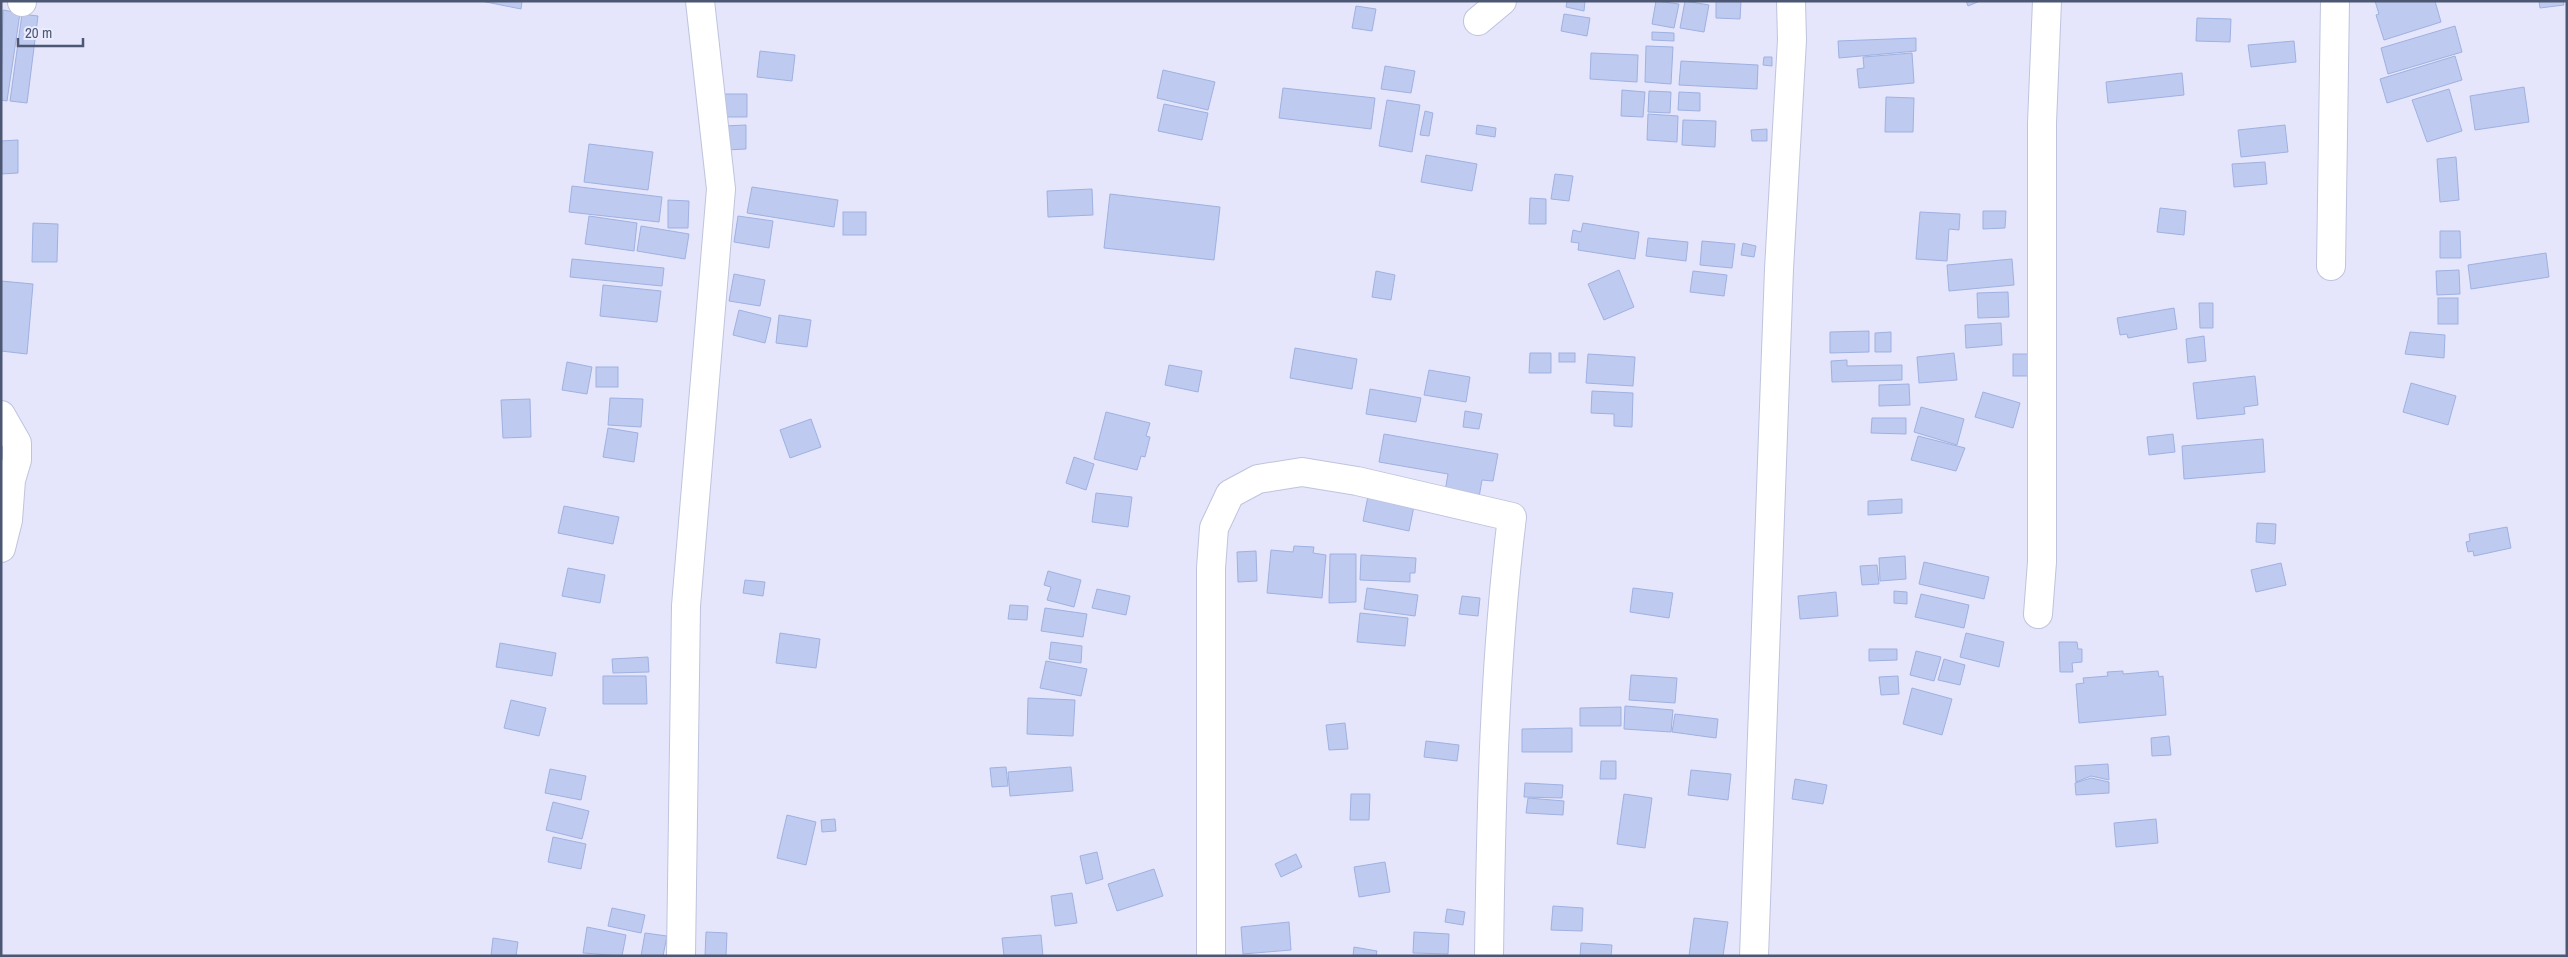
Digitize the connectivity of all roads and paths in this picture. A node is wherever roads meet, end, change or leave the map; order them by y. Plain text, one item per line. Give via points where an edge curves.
1 (700, 1) edge
2 (1502, 1) edge
3 (1791, 1) edge
4 (2047, 1) edge
5 (2335, 1) edge
6 (1478, 21) dead end
7 (2331, 266) dead end
8 (1, 415) edge
9 (1, 548) edge
10 (2038, 614) dead end
11 (681, 956) edge
12 (1211, 956) edge
13 (1489, 956) edge
14 (1754, 956) edge

1 - 11 street via 721,189 686,606
2 - 6 street
3 - 14 street via 1792,40 1779,269
4 - 10 street via 2042,123 2042,552
5 - 7 street
8 - 9 street via 18,444
12 - 13 street via 1211,568 1214,528 1230,494 1258,479 1302,472 1357,481 1512,517 1502,603 1492,773

